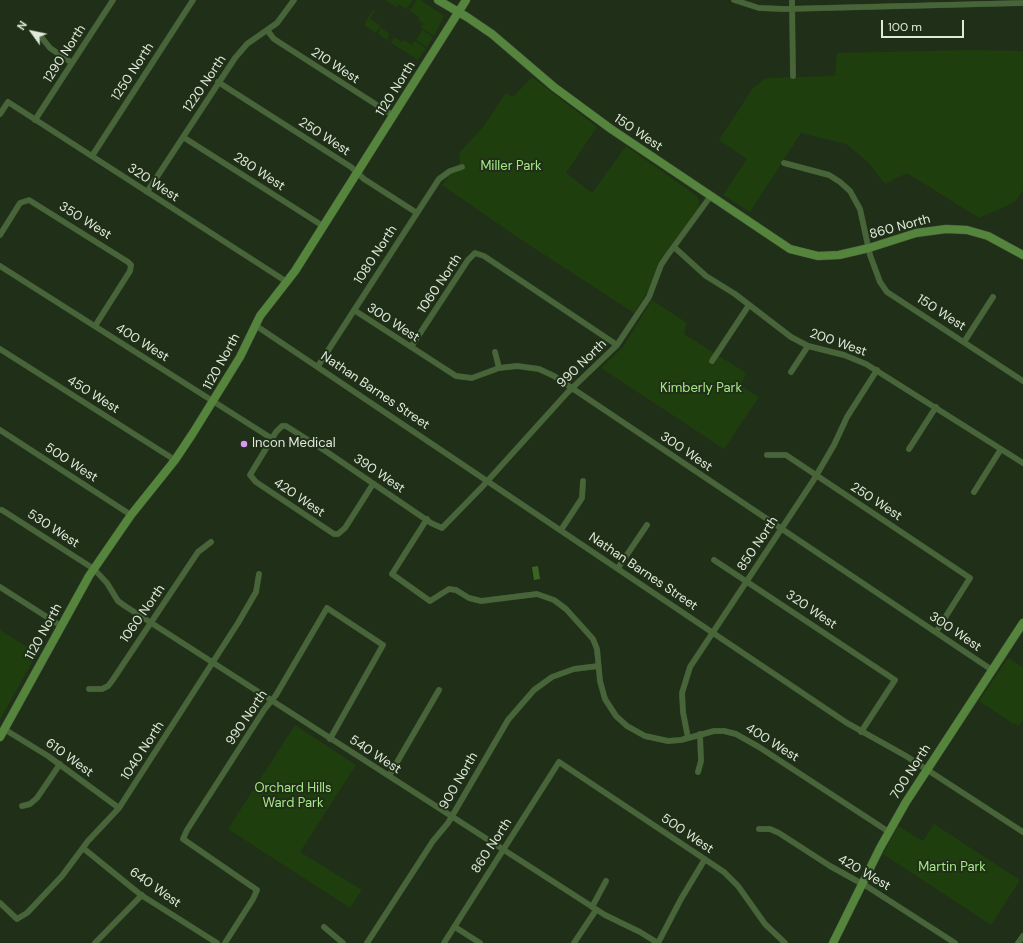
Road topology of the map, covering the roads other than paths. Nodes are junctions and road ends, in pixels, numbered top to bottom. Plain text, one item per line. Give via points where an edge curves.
1 (113, 0) edge
2 (193, 0) edge
3 (294, 0) edge
4 (438, 0) edge
5 (466, 0) edge
6 (734, 0) edge
7 (792, 0) edge
8 (1012, 1) edge
9 (920, 3) edge
10 (1023, 3) edge
11 (792, 9) junction
12 (458, 12) junction
13 (267, 30) junction
14 (42, 38) dead end
15 (72, 63) junction
16 (794, 76) dead end
17 (218, 82) junction
18 (0, 114) edge
19 (394, 116) junction
20 (35, 120) junction
21 (183, 136) junction
22 (92, 156) junction
23 (784, 163) dead end
24 (462, 167) dead end
25 (357, 173) junction
26 (147, 192) junction
27 (710, 197) junction
28 (417, 213) junction
29 (324, 226) junction
30 (0, 235) edge
31 (674, 247) junction
32 (869, 248) junction
33 (1023, 254) edge
34 (839, 255) joint
35 (0, 266) edge
36 (287, 282) junction
37 (993, 297) dead end
38 (749, 306) junction
39 (354, 310) junction
40 (255, 325) junction
41 (95, 326) junction
42 (964, 342) junction
43 (617, 345) junction
44 (808, 346) junction
45 (411, 347) junction
46 (0, 349) edge
47 (495, 352) dead end
48 (712, 361) dead end
49 (318, 366) junction
50 (499, 368) junction
51 (877, 370) junction
52 (791, 372) dead end
53 (1023, 381) edge
54 (572, 388) junction
55 (214, 401) junction
56 (936, 407) junction
57 (0, 430) edge
58 (272, 438) junction
59 (1001, 449) junction
60 (909, 450) dead end
61 (767, 454) dead end
62 (175, 460) junction
63 (1023, 463) edge
64 (816, 475) junction
65 (487, 481) junction
66 (583, 481) dead end
67 (373, 484) junction
68 (974, 492) dead end
69 (0, 510) edge
70 (131, 515) junction
71 (427, 520) junction
72 (647, 525) dead end
73 (442, 528) joint
74 (781, 529) junction
75 (561, 530) junction
76 (211, 542) dead end
77 (714, 560) dead end
78 (618, 568) junction
79 (94, 569) junction
80 (259, 574) dead end
81 (747, 581) junction
82 (0, 587) edge
83 (1023, 622) edge
84 (151, 623) junction
85 (61, 626) junction
86 (712, 632) junction
87 (936, 632) junction
88 (213, 663) junction
89 (598, 666) junction
90 (992, 670) junction
91 (89, 689) dead end
92 (439, 690) dead end
93 (272, 701) junction
94 (4, 729) junction
95 (861, 732) junction
96 (700, 734) junction
97 (0, 737) edge
98 (688, 738) junction
99 (330, 739) junction
100 (559, 762) joint
101 (60, 764) junction
102 (927, 769) junction
103 (698, 772) dead end
104 (389, 776) junction
105 (22, 806) dead end
106 (119, 808) junction
107 (452, 817) junction
108 (759, 829) dead end
109 (888, 832) junction
110 (1023, 832) edge
111 (83, 848) junction
112 (504, 850) junction
113 (705, 859) junction
114 (606, 881) dead end
115 (862, 884) junction
116 (142, 895) junction
117 (0, 903) edge
118 (594, 909) junction
119 (455, 926) junction
120 (324, 927) dead end
121 (1023, 936) edge
122 (95, 943) edge
123 (217, 943) edge
124 (225, 943) edge
125 (343, 943) edge
126 (367, 943) edge
127 (444, 943) edge
128 (480, 943) edge
129 (574, 943) edge
130 (658, 943) edge
131 (785, 943) edge
132 (833, 943) edge
133 (955, 943) edge
134 (1018, 943) edge

1 - 15 street, 1290 North
2 - 22 street, 1250 North
3 - 13 street, 1220 North via 284,16
4 - 12 street, 150 West
5 - 12 street, 1120 North
6 - 11 street via 759,8
7 - 11 street
8 - 9 street
8 - 10 street
9 - 11 street
11 - 16 street
12 - 19 street, 1120 North
12 - 27 street, 150 West via 492,34 579,106
13 - 17 street, 1220 North via 241,51
13 - 19 street, 210 West via 274,39
14 - 15 street via 50,48
15 - 20 street, 1290 North
17 - 21 street, 1220 North
17 - 25 street, 250 West
18 - 20 street, 320 West via 8,102
19 - 25 street, 1120 North
20 - 22 street, 320 West
21 - 26 street, 1220 North
21 - 29 street, 280 West
22 - 26 street, 320 West
23 - 32 street, 150 West via 829,175 846,186 858,203
24 - 28 street, 1080 North via 450,171 439,179
25 - 28 street, 250 West
25 - 29 street, 1120 North
26 - 36 street, 320 West
27 - 31 street, 990 North
27 - 34 street, 150 West via 790,249 818,256
28 - 39 street, 1080 North
29 - 36 street, 1120 North
30 - 41 street, 350 West via 24,200 33,201 131,265 126,278
31 - 38 street, 200 West via 706,276
31 - 43 street, 990 North via 662,265 649,297
32 - 33 street, 860 North via 932,229 967,230 999,240
32 - 34 street, 860 North
32 - 42 street, 150 West via 880,282 887,292
35 - 41 street, 400 West
36 - 40 street, 1120 North via 268,304
37 - 42 street
38 - 44 street, 200 West via 786,334
38 - 48 street
39 - 45 street, 300 West
39 - 49 street, 1080 North
40 - 49 street, Nathan Barnes Street
40 - 55 street, 1120 North
41 - 55 street, 400 West
42 - 53 street, 150 West
43 - 45 street, 1060 North via 484,256 475,253
43 - 54 street, 990 North
44 - 51 street, 200 West via 853,358
44 - 52 street
45 - 50 street, 300 West via 456,376 472,378
46 - 62 street, 450 West
47 - 50 street
49 - 65 street, Nathan Barnes Street
50 - 54 street, 300 West via 517,366 538,369
51 - 56 street, 200 West
51 - 64 street, 850 North via 847,417
54 - 65 street, 990 North
54 - 74 street, 300 West
55 - 58 street, 400 West
55 - 62 street, 1120 North
56 - 59 street, 200 West
56 - 60 street
57 - 70 street, 500 West
58 - 67 street, 390 West via 282,426 290,428
58 - 67 street, 420 West via 250,475 256,482 330,532 338,534 345,528
59 - 63 street, 200 West
59 - 68 street
61 - 64 street, 250 West via 786,455
62 - 70 street, 1120 North
64 - 74 street, 850 North
64 - 87 street, 250 West via 970,578
65 - 73 street, 990 North
65 - 75 street, Nathan Barnes Street
66 - 75 street via 582,498
67 - 71 street, 390 West
69 - 79 street, 530 West
70 - 79 street, 1120 North
71 - 73 street, 390 West
71 - 89 street, 400 West via 392,574 430,601 449,589 482,601 529,594 548,597 566,608 588,633 595,644
72 - 78 street
74 - 81 street, 850 North
74 - 87 street, 300 West
75 - 78 street, Nathan Barnes Street
76 - 84 street, 1060 North via 198,552
77 - 81 street, 320 West
78 - 86 street, Nathan Barnes Street
79 - 84 street, 540 West via 118,601
79 - 85 street, 1120 North
80 - 88 street, 1040 North via 256,592
81 - 86 street, 850 North
81 - 95 street, 320 West via 895,680
82 - 85 street
83 - 90 street, 700 North
84 - 88 street, 540 West
84 - 91 street, 1060 North via 108,686 102,689
85 - 94 street, 1120 North
86 - 95 street, Nathan Barnes Street
86 - 98 street, 850 North via 690,667 684,686 682,702
87 - 90 street, 300 West
88 - 93 street, 540 West
88 - 106 street, 1040 North
89 - 98 street, 400 West via 605,699 623,723 640,734 657,739 673,741
89 - 107 street, 900 North via 559,673 534,690 502,728
90 - 102 street, 700 North
92 - 104 street
93 - 99 street, 540 West
93 - 99 street, 990 North via 327,608 383,645
93 - 124 street, 990 North via 186,830 183,839 257,890
94 - 97 street, 1120 North
94 - 101 street, 610 West
95 - 102 street, Nathan Barnes Street
96 - 98 street, 400 West
96 - 103 street via 701,761
96 - 109 street, 400 West via 724,731 742,736
99 - 104 street, 540 West
100 - 112 street, 860 North
100 - 113 street, 500 West
101 - 105 street via 37,798
101 - 106 street, 610 West
102 - 109 street, 700 North
102 - 110 street, Nathan Barnes Street
104 - 107 street, 540 West
106 - 111 street, 1040 North
107 - 112 street, 540 West
107 - 126 street, 900 North via 433,841
108 - 115 street, 420 West via 770,829 779,833
109 - 115 street, 700 North
111 - 116 street, 640 West
111 - 117 street, 1040 North via 62,876 27,913 17,919
112 - 118 street, 540 West
112 - 119 street, 860 North
113 - 130 street
113 - 131 street, 500 West via 738,886 765,924
114 - 118 street
115 - 132 street, 700 North
115 - 133 street, 420 West
116 - 122 street
116 - 123 street, 640 West
118 - 129 street
118 - 130 street, 540 West
119 - 127 street, 860 North
119 - 128 street
120 - 125 street
121 - 134 street

